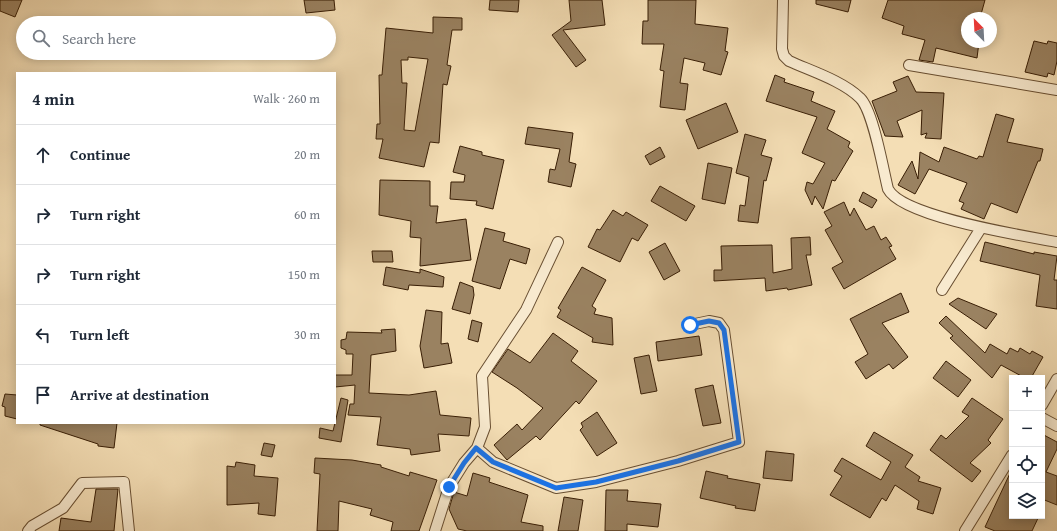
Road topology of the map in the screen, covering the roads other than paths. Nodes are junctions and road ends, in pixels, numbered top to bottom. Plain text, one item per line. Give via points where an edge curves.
1 (782, 1) edge
2 (910, 65) dead end
3 (1057, 90) edge
4 (981, 228) junction
5 (558, 242) dead end
6 (1057, 242) edge
7 (942, 290) dead end
8 (690, 325) dead end
9 (1057, 379) edge
10 (1045, 400) edge
11 (1045, 420) edge
12 (1057, 426) edge
13 (476, 448) junction
14 (1009, 459) edge
15 (28, 531) edge
16 (129, 531) edge
17 (435, 531) edge
18 (965, 531) edge

1 - 4 street via 784,56 789,61 851,90 862,99 869,112 890,193 914,207
2 - 3 street
4 - 6 street
4 - 7 street
5 - 13 street via 526,310 482,376 485,427
8 - 13 street via 709,321 719,323 724,330 739,442 596,482 556,488 493,462
9 - 10 street
11 - 12 street
13 - 17 street via 449,487
14 - 18 street
15 - 16 street via 63,508 82,483 124,482

